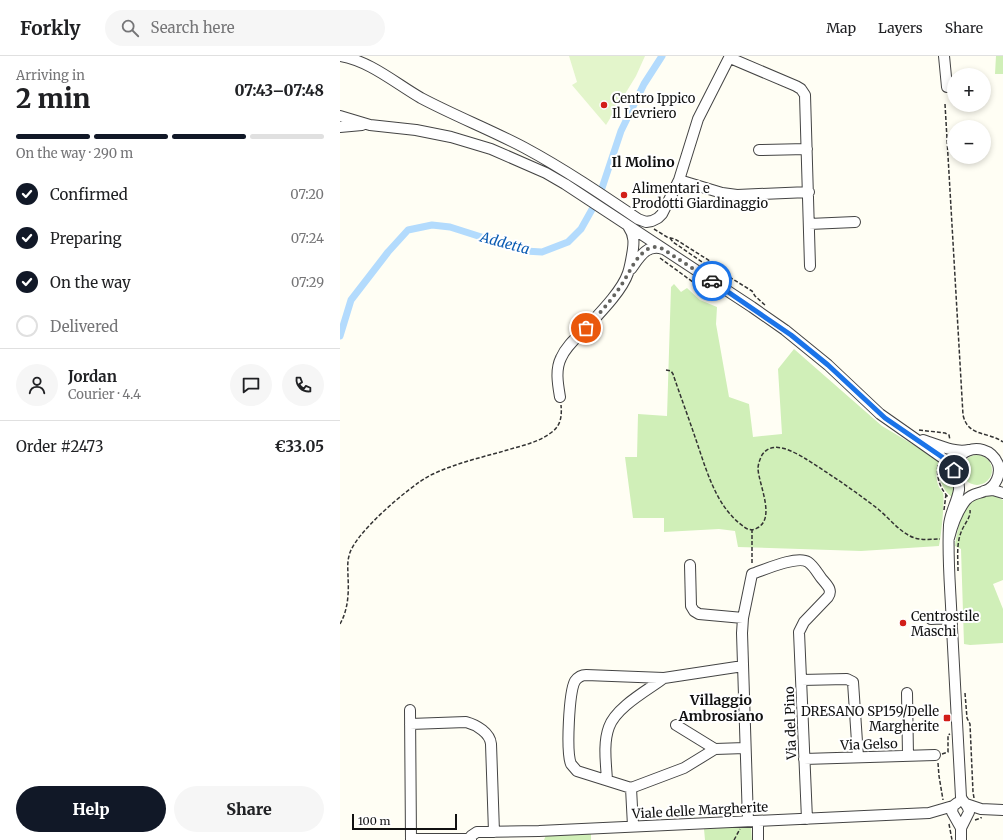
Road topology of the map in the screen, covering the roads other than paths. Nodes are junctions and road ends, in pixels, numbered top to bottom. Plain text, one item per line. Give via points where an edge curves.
1 (340, 56) edge
2 (349, 56) edge
3 (944, 56) edge
4 (730, 57) edge
5 (358, 62) junction
6 (947, 88) dead end
7 (340, 116) edge
8 (370, 125) junction
9 (340, 127) edge
10 (808, 149) junction
11 (759, 150) dead end
12 (678, 180) junction
13 (809, 192) junction
14 (855, 222) dead end
15 (809, 224) junction
16 (628, 225) junction
17 (663, 249) junction
18 (639, 251) junction
19 (810, 266) dead end
20 (560, 397) road end
21 (910, 435) junction
22 (972, 449) junction
23 (1000, 467) edge
24 (956, 477) junction
25 (1003, 486) edge
26 (982, 492) junction
27 (1003, 493) edge
28 (946, 539) junction
29 (690, 565) dead end
30 (743, 618) junction
31 (952, 618) junction
32 (931, 619) dead end
33 (743, 666) junction
34 (664, 678) junction
35 (801, 680) junction
36 (907, 693) dead end
37 (410, 710) dead end
38 (410, 724) junction
39 (676, 725) dead end
40 (746, 748) junction
41 (715, 750) junction
42 (936, 755) road end
43 (908, 756) junction
44 (858, 757) junction
45 (804, 759) junction
46 (607, 780) junction
47 (631, 788) junction
48 (958, 804) junction
49 (992, 810) junction
50 (1003, 810) edge
51 (929, 813) junction
52 (807, 819) junction
53 (961, 820) junction
54 (749, 821) junction
55 (633, 826) junction
56 (494, 832) junction
57 (539, 835) edge
58 (471, 838) edge
59 (411, 840) edge
60 (758, 840) edge
61 (962, 840) edge

1 - 5 street
2 - 5 street
3 - 6 street
4 - 10 street via 803,91 806,98
4 - 12 street via 698,119
5 - 12 street via 430,103 523,147 638,219 648,222 661,216
7 - 8 street
8 - 9 street
8 - 16 street via 471,142 530,165 553,177
10 - 11 street
10 - 13 street
12 - 13 street via 736,195
13 - 15 street
14 - 15 street
15 - 19 street
16 - 17 street
16 - 18 street
17 - 18 street
17 - 21 street via 785,330 828,365 874,408
18 - 20 street via 623,284 561,356 558,370
21 - 22 street via 952,450
21 - 24 street via 947,461
22 - 23 street via 988,452
22 - 24 street via 964,452 959,458
23 - 25 street via 1000,481
23 - 26 street via 994,484
24 - 26 street via 962,487
24 - 28 street via 958,493
26 - 27 street
26 - 28 street via 972,495 965,502
28 - 31 street
29 - 30 street via 690,604 694,611
30 - 33 street
30 - 35 street, Via del Pino via 752,574 792,561 803,560 810,563 829,587 830,592 801,627
31 - 32 street
31 - 48 street
33 - 34 street
33 - 40 street
34 - 46 street via 618,712 612,720 606,742
34 - 46 street via 588,675 579,677 574,685 569,736 570,763 577,771
35 - 44 street via 851,680 854,685
35 - 45 street, Via del Pino
36 - 43 street
37 - 38 street
38 - 56 street via 466,722 490,737
38 - 59 street
39 - 41 street
40 - 41 street
40 - 54 street
41 - 47 street via 684,768
42 - 43 street, Via Gelso
43 - 44 street, Via Gelso
44 - 45 street, Via Gelso
45 - 52 street, Via del Pino
46 - 47 street
47 - 55 street
48 - 49 street
48 - 51 street, Viale delle Margherite
48 - 53 street via 952,812
48 - 53 street via 970,812
49 - 50 street
49 - 53 street
51 - 52 street, Viale delle Margherite
51 - 53 street, Viale delle Margherite
52 - 54 street, Viale delle Margherite
53 - 61 street
54 - 55 street, Viale delle Margherite
54 - 60 street
55 - 57 street, Viale delle Margherite
56 - 57 street, Viale delle Margherite
56 - 58 street, Viale delle Margherite via 477,832
58 - 59 street, Viale delle Margherite

